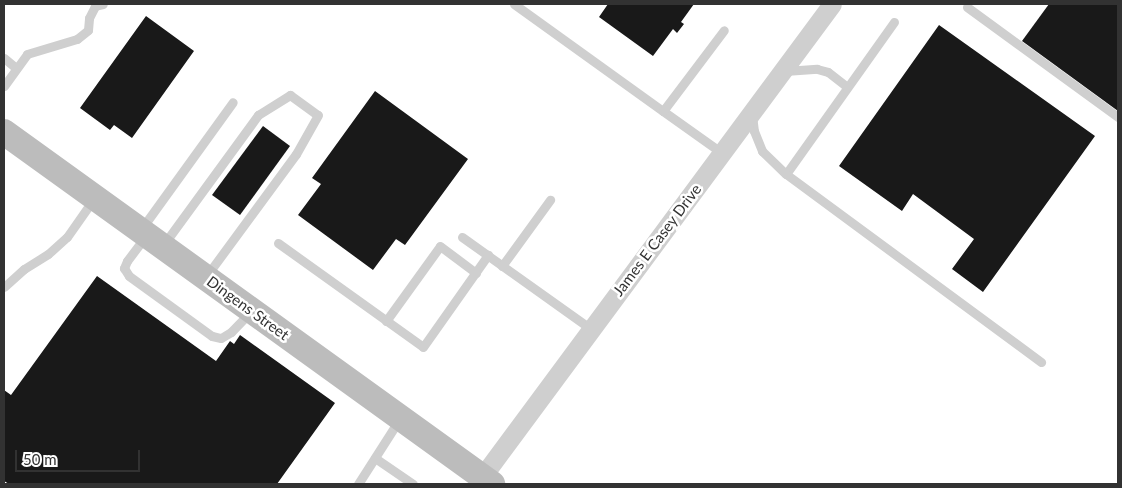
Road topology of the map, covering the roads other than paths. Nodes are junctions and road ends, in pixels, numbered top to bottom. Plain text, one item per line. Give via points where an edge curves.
1 (103, 4) edge
2 (514, 4) edge
3 (832, 4) edge
4 (967, 5) edge
5 (894, 22) dead end
6 (724, 30) dead end
7 (4, 58) edge
8 (16, 68) junction
9 (782, 72) junction
10 (4, 86) edge
11 (847, 87) junction
12 (233, 102) dead end
13 (662, 111) junction
14 (752, 112) junction
15 (1118, 116) edge
16 (4, 132) edge
17 (722, 153) junction
18 (786, 174) junction
19 (95, 197) junction
20 (550, 200) dead end
21 (149, 237) junction
22 (462, 237) dead end
23 (278, 243) dead end
24 (488, 256) junction
25 (502, 266) junction
26 (476, 273) junction
27 (206, 278) junction
28 (4, 287) edge
29 (252, 310) junction
30 (386, 321) junction
31 (591, 329) junction
32 (1040, 362) dead end
33 (400, 418) junction
34 (375, 458) junction
35 (487, 480) edge
36 (358, 484) edge
37 (413, 484) edge

1 - 8 lane via 95,6 88,30 77,39 27,54
2 - 13 lane
3 - 9 street, James E Casey Drive
4 - 15 lane
5 - 11 lane
6 - 13 lane
7 - 8 lane
8 - 10 lane
9 - 11 lane via 817,68 828,72
9 - 14 street, James E Casey Drive
11 - 18 lane
12 - 21 lane
13 - 17 lane
14 - 17 street, James E Casey Drive
14 - 18 lane via 754,131 762,151
16 - 19 street, Dingens Street
17 - 31 street, James E Casey Drive
18 - 32 lane
19 - 21 street, Dingens Street
19 - 28 lane via 67,237
20 - 25 lane
21 - 27 street, Dingens Street
21 - 27 lane via 258,115 290,95 318,115 296,154
21 - 29 lane via 127,261 124,268 129,276 212,336 221,338 231,332
22 - 24 lane
23 - 30 lane
24 - 25 lane
24 - 26 lane
25 - 31 lane
26 - 30 lane via 423,347
26 - 30 lane via 440,246
27 - 29 street, Dingens Street
29 - 33 street, Dingens Street
31 - 35 street, James E Casey Drive
33 - 34 lane
33 - 35 street, Dingens Street
34 - 36 lane
34 - 37 lane

